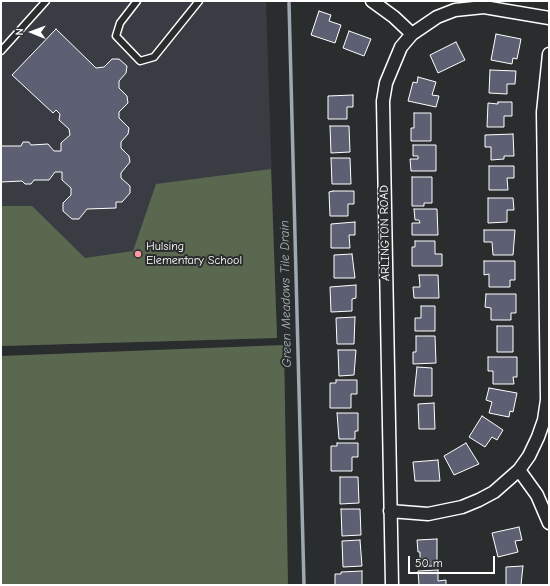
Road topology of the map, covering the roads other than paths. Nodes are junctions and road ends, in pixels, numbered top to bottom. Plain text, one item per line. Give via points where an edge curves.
1 (46, 1) edge
2 (137, 1) edge
3 (199, 1) edge
4 (372, 1) edge
5 (549, 18) edge
6 (412, 34) junction
7 (1, 51) edge
8 (549, 54) edge
9 (519, 470) junction
10 (390, 511) junction
11 (549, 523) edge
12 (392, 585) edge

1 - 7 lane
2 - 3 lane via 120,23 116,36 140,60 154,57
4 - 6 street via 390,13
5 - 6 street, ARLINGTON ROAD via 495,8 470,7 437,17
6 - 10 street, ARLINGTON ROAD via 401,47 392,65 383,101
8 - 9 street via 543,112 547,400 538,437
9 - 10 street via 494,492 462,507 428,514
9 - 11 street via 537,496
10 - 12 street, ARLINGTON ROAD

